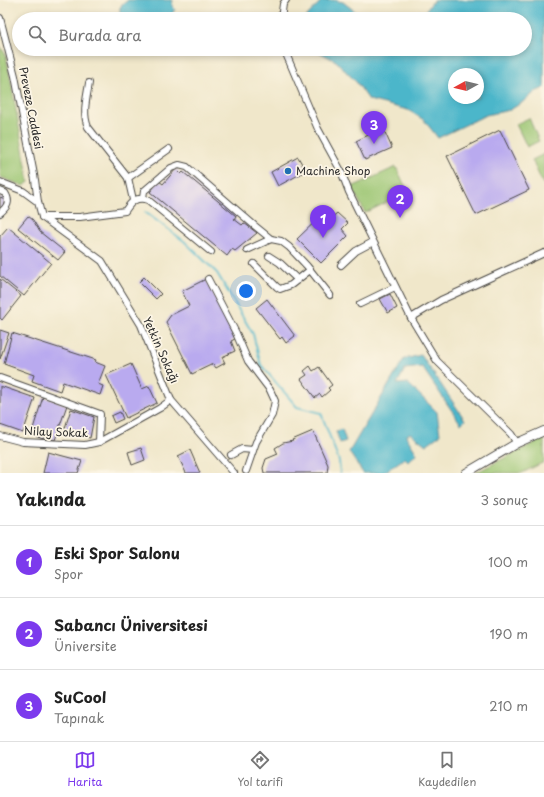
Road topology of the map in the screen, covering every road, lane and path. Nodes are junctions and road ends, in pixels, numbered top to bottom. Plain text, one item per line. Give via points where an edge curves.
1 (286, 0) edge
2 (282, 12) edge
3 (0, 18) edge
4 (3, 38) edge
5 (287, 56) edge
6 (89, 82) dead end
7 (169, 149) dead end
8 (128, 178) junction
9 (0, 182) edge
10 (0, 191) edge
11 (143, 198) junction
12 (133, 200) junction
13 (38, 202) junction
14 (0, 213) edge
15 (42, 217) junction
16 (271, 239) junction
17 (373, 242) junction
18 (247, 250) dead end
19 (211, 252) dead end
20 (544, 253) edge
21 (269, 256) dead end
22 (254, 264) dead end
23 (341, 264) dead end
24 (310, 270) junction
25 (208, 278) dead end
26 (298, 280) junction
27 (395, 287) junction
28 (330, 295) dead end
29 (360, 304) dead end
30 (411, 318) junction
31 (0, 378) edge
32 (171, 400) junction
33 (544, 430) edge
34 (0, 436) edge
35 (99, 442) junction
36 (517, 443) junction
37 (254, 450) junction
38 (232, 455) dead end
39 (246, 471) dead end
40 (234, 473) edge
41 (466, 473) edge

1 - 2 street
3 - 4 street, Preveze Caddesi
4 - 13 street, Preveze Caddesi via 17,84
5 - 17 street via 318,129 341,171 348,192
6 - 8 street via 85,111 88,127
7 - 8 street
8 - 12 street
9 - 13 street via 24,191
10 - 14 street via 8,197 8,202 7,207
11 - 12 street
11 - 16 street via 144,191 171,168 185,166
11 - 19 street
12 - 15 street via 124,211 80,217
13 - 15 street
15 - 32 street, Yetkin Sokağı via 102,262 141,325
16 - 18 street
16 - 24 street via 289,247
17 - 23 street via 356,251
17 - 27 street
20 - 30 street via 441,300
21 - 26 street via 280,262
22 - 26 street via 279,288 289,287
24 - 26 street
24 - 28 street
25 - 37 street via 248,361 274,398 272,415 261,432
27 - 29 street
27 - 30 street
30 - 36 street via 437,361
31 - 35 street via 100,414
32 - 35 street, Nilay Sokak
32 - 40 street, Yetkin Sokağı
33 - 36 main road
34 - 35 street, Nilay Sokak via 23,442 85,445
36 - 41 main road
37 - 38 street via 242,449
37 - 39 street

